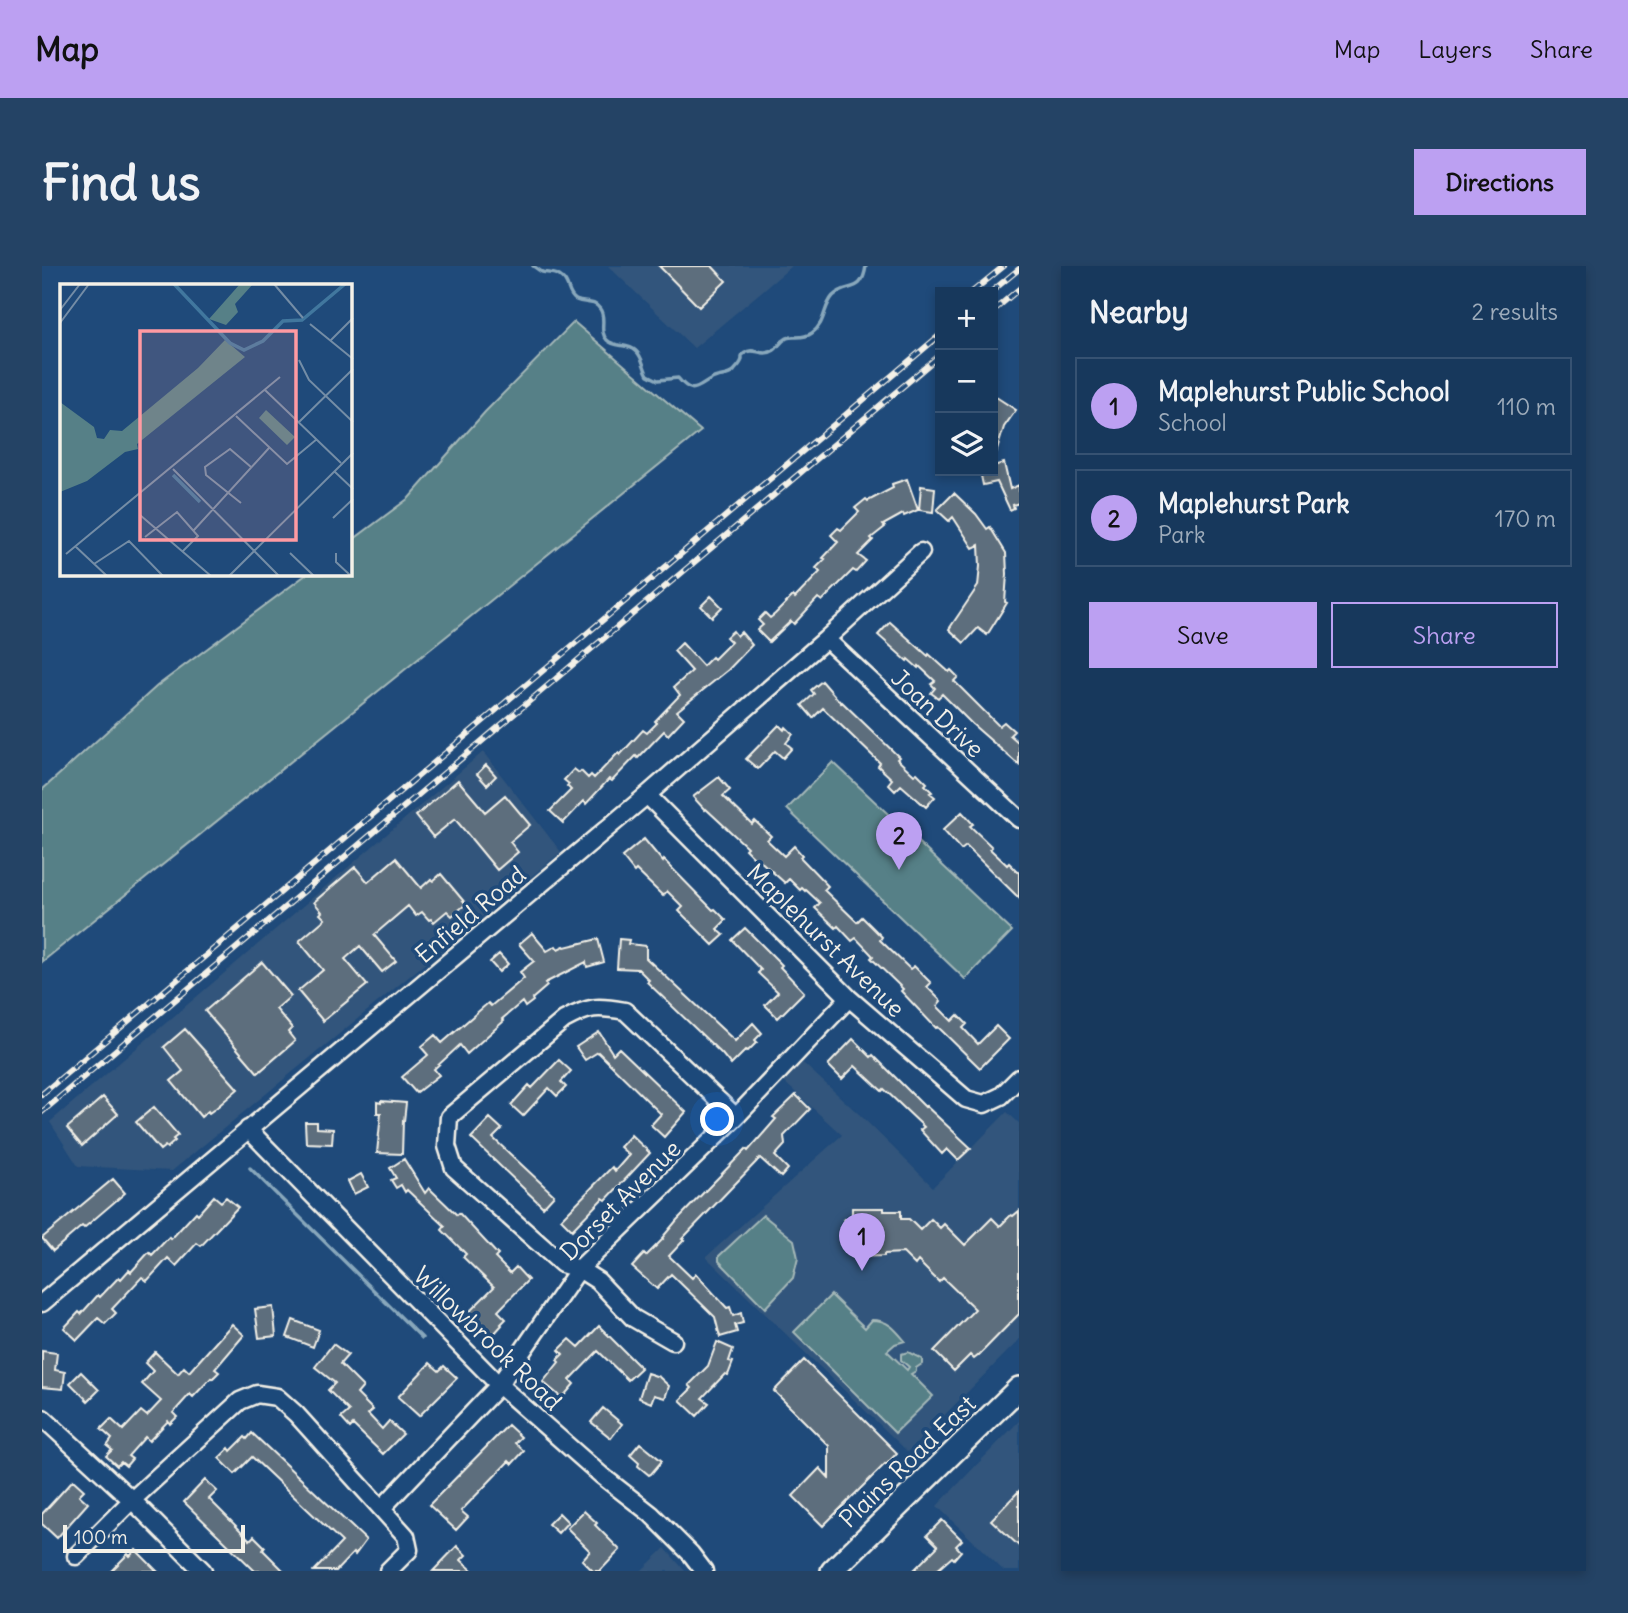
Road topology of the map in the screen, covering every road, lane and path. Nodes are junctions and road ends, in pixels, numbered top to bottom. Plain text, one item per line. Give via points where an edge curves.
1 (921, 552) dead end
2 (826, 639) junction
3 (646, 795) junction
4 (1019, 818) edge
5 (849, 998) junction
6 (1019, 1078) edge
7 (736, 1117) junction
8 (248, 1129) junction
9 (579, 1269) junction
10 (42, 1303) edge
11 (673, 1341) dead end
12 (499, 1385) junction
13 (1019, 1388) edge
14 (43, 1418) edge
15 (132, 1500) junction
16 (382, 1508) junction
17 (76, 1556) dead end
18 (203, 1571) edge
19 (388, 1571) edge
20 (704, 1571) edge
21 (832, 1571) edge

1 - 2 street, Enfield Road
2 - 3 street, Enfield Road
2 - 4 street, Joan Drive
3 - 5 street, Maplehurst Avenue
3 - 8 street, Enfield Road
5 - 6 street, Maplehurst Avenue via 966,1099 984,1104 1001,1096
5 - 7 street, Dorset Avenue
7 - 9 street, Dorset Avenue
7 - 9 street via 625,1011 604,1007 583,1009 564,1020 449,1117 447,1146 454,1168 562,1264
8 - 10 street, Enfield Road
8 - 12 street, Willowbrook Road
9 - 11 street via 598,1281 633,1318
9 - 12 street, Dorset Avenue
12 - 16 street, Dorset Avenue
12 - 20 street, Willowbrook Road via 651,1514
13 - 21 main road, Plains Road East
14 - 15 street
15 - 16 street via 240,1401 257,1394 277,1397 296,1414
15 - 17 street
15 - 18 street
16 - 19 street via 406,1536 409,1550

